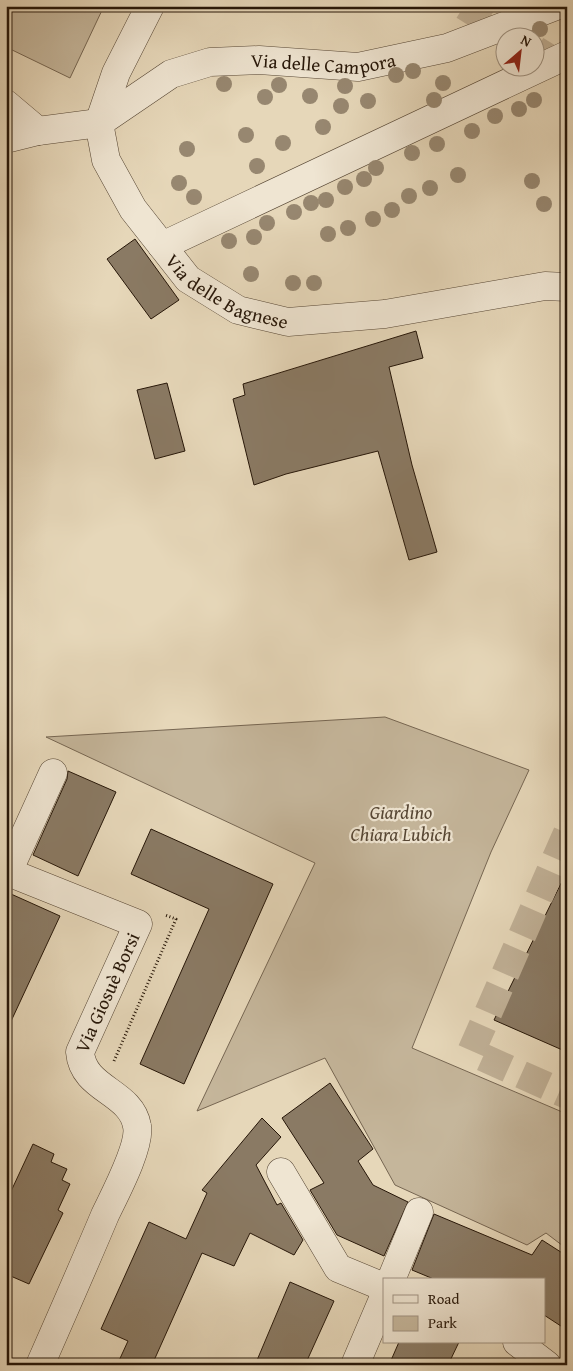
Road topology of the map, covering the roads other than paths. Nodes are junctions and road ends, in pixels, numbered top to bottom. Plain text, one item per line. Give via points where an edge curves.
1 (150, 6) edge
2 (556, 6) edge
3 (567, 55) edge
4 (6, 104) edge
5 (99, 123) junction
6 (38, 131) junction
7 (6, 139) edge
8 (162, 246) junction
9 (556, 286) edge
10 (53, 773) dead end
11 (7, 875) edge
12 (281, 1172) dead end
13 (419, 1212) dead end
14 (392, 1278) edge
15 (383, 1287) edge
16 (383, 1299) edge
17 (520, 1344) edge
18 (40, 1365) edge
19 (355, 1365) edge
20 (547, 1365) edge

1 - 5 street, Via delle Bagnese via 116,73
2 - 5 street, Via delle Campora via 447,48 358,67 259,60 210,62 171,74
3 - 8 street
4 - 6 street
5 - 6 street
5 - 8 street, Via delle Bagnese via 106,160 134,209
6 - 7 street
8 - 9 street, Via delle Bagnese via 188,278 238,310 288,322 386,314
10 - 11 street, Via Giosuè Borsi
11 - 18 street, Via Giosuè Borsi via 138,924 80,1052 81,1063 90,1077 132,1112 138,1127 136,1140
12 - 15 street via 338,1268
13 - 14 street
16 - 19 street
17 - 20 street

